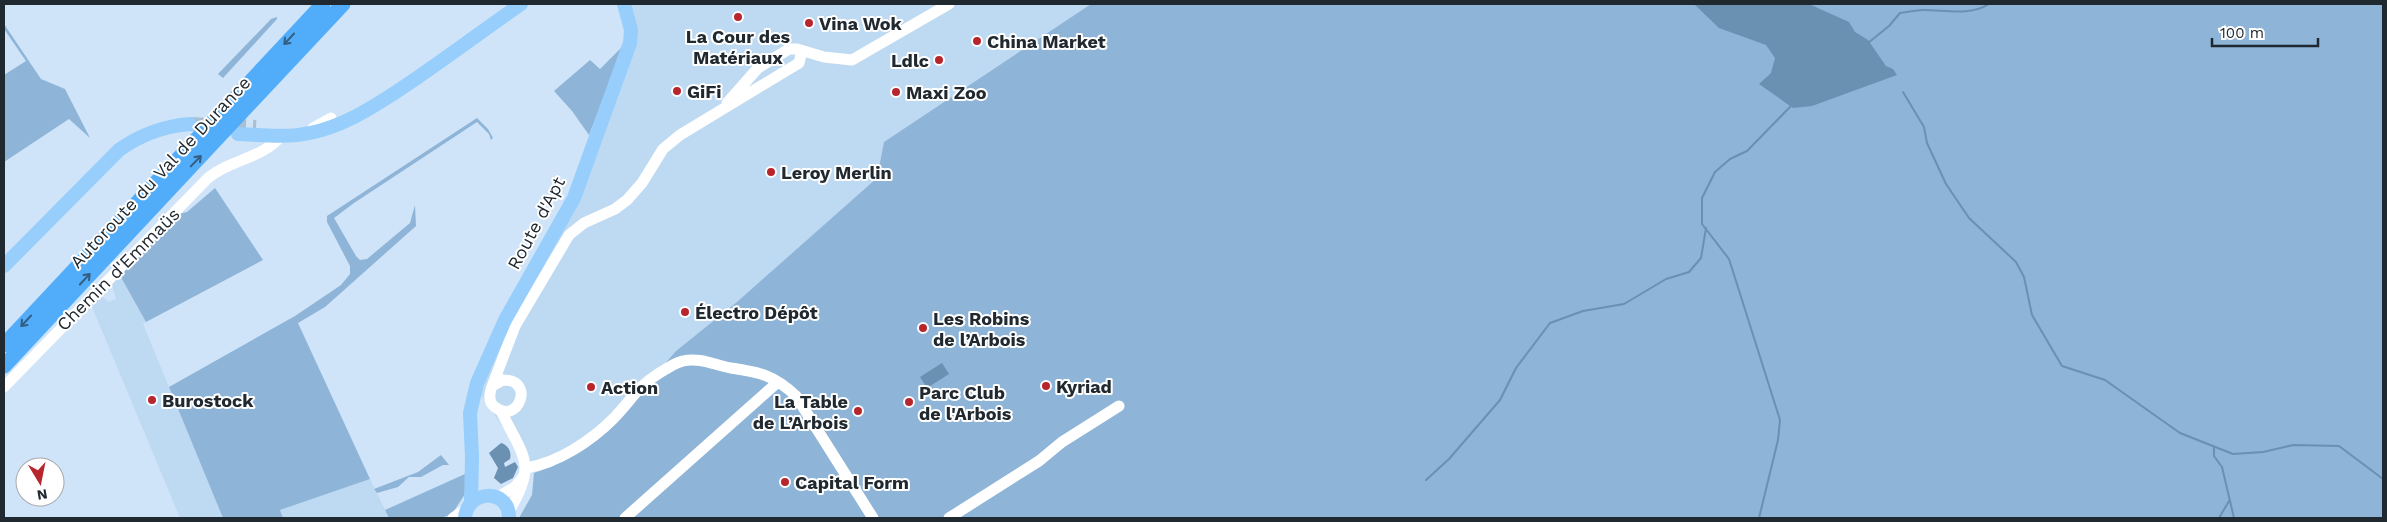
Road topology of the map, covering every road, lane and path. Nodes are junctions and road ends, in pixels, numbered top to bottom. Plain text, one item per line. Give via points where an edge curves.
1 (323, 4) edge
2 (343, 4) edge
3 (353, 4) edge
4 (624, 4) edge
5 (949, 4) edge
6 (520, 5) edge
7 (799, 50) junction
8 (824, 57) junction
9 (799, 63) junction
10 (434, 68) junction
11 (756, 71) junction
12 (768, 82) junction
13 (244, 109) junction
14 (719, 111) junction
15 (260, 131) junction
16 (189, 133) junction
17 (238, 134) dead end
18 (281, 136) junction
19 (239, 161) junction
20 (4, 266) edge
21 (4, 345) edge
22 (502, 359) junction
23 (4, 366) edge
24 (513, 381) junction
25 (778, 382) junction
26 (494, 385) junction
27 (4, 387) edge
28 (1119, 406) dead end
29 (507, 410) junction
30 (472, 457) junction
31 (526, 470) junction
32 (493, 496) junction
33 (468, 510) edge
34 (509, 514) edge
35 (453, 518) edge
36 (625, 518) edge
37 (873, 518) edge
38 (949, 518) edge

1 -> 16 highway, Autoroute du Val de Durance via 222,111
2 - 13 highway, Autoroute du Val de Durance
3 - 13 highway
4 - 30 main road, Route d'Apt via 631,30 630,43 574,198 505,320 476,383 470,413
5 - 8 street via 855,60
6 - 10 main road
7 - 8 street
7 - 9 street
7 - 11 street via 784,51
8 - 9 street
9 - 12 street
10 - 15 main road via 331,118 304,126
10 - 18 main road via 347,120 313,133
11 - 12 street via 758,80
11 - 14 street
12 - 14 street
23 -> 13 highway, Autoroute du Val de Durance
14 - 22 street via 671,141 637,189 619,207 584,223 569,235 515,326
15 - 17 main road
15 - 18 main road
15 - 19 street via 254,150
16 - 20 main road via 162,134 120,155
16 -> 21 highway, Autoroute du Val de Durance
18 - 19 street via 269,148
19 - 27 street, Chemin d'Emmaüs via 208,178
22 - 24 street via 504,369
22 - 26 street
24 - 26 street via 503,380
24 - 29 street via 522,397 520,403
25 - 31 street via 752,370 696,359 681,361 650,379 598,433 551,462
25 - 36 street
25 - 37 street via 796,396
26 - 29 street via 490,400 496,409
28 - 38 street
29 - 31 street via 511,431 521,450
30 - 32 main road, Route d'Apt via 482,482
30 - 33 main road, Route d'Apt
31 - 32 street via 515,487
31 - 34 street via 524,485
32 - 33 main road via 479,496
32 - 34 main road, Route d'Apt via 503,501
33 - 35 street

